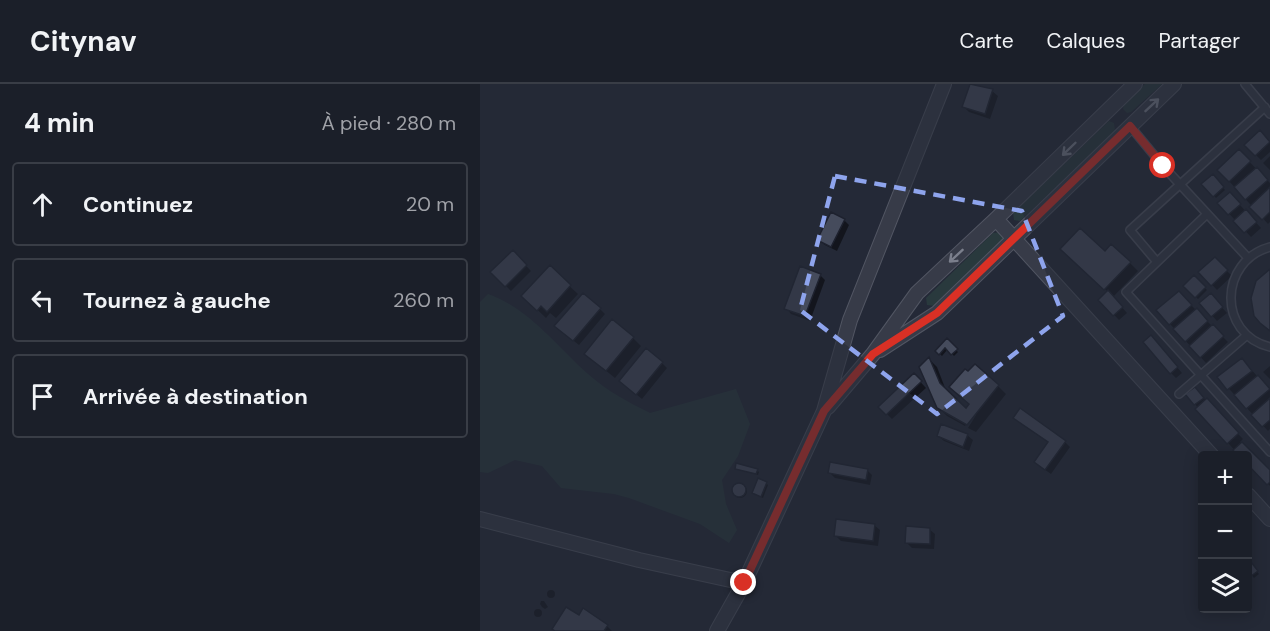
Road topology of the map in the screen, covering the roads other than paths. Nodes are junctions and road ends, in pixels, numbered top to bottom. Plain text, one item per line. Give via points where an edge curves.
1 (944, 84) edge
2 (1135, 84) edge
3 (1174, 84) edge
4 (1245, 84) edge
5 (1111, 108) junction
6 (1267, 111) edge
7 (1130, 126) junction
8 (1180, 185) junction
9 (1207, 214) junction
10 (996, 219) junction
11 (1014, 239) junction
12 (1270, 247) edge
13 (1248, 258) junction
14 (1157, 262) junction
15 (1247, 335) junction
16 (1270, 347) edge
17 (873, 354) junction
18 (1200, 375) junction
19 (1179, 394) dead end
20 (824, 411) junction
21 (1207, 451) edge
22 (1270, 452) edge
23 (1252, 499) edge
24 (480, 519) edge
25 (1270, 519) edge
26 (744, 583) junction
27 (717, 631) edge

1 - 20 street via 850,320
2 - 5 street
7 -> 3 street
4 - 6 lane
5 - 7 street
5 -> 10 street
6 - 8 lane
7 - 8 lane
7 - 11 street
8 - 9 lane
8 - 14 lane via 1130,230
9 - 13 lane
9 - 14 lane
10 - 11 street
10 -> 17 street via 917,293
11 - 17 street via 937,313
11 - 21 street
12 - 13 lane
13 - 15 lane via 1235,275 1230,296 1235,318
14 - 18 lane via 1126,292
15 - 16 lane
15 - 18 lane
17 - 20 street
18 - 19 lane
18 - 22 lane
20 - 26 street
23 - 25 street
24 - 26 street
26 - 27 street

